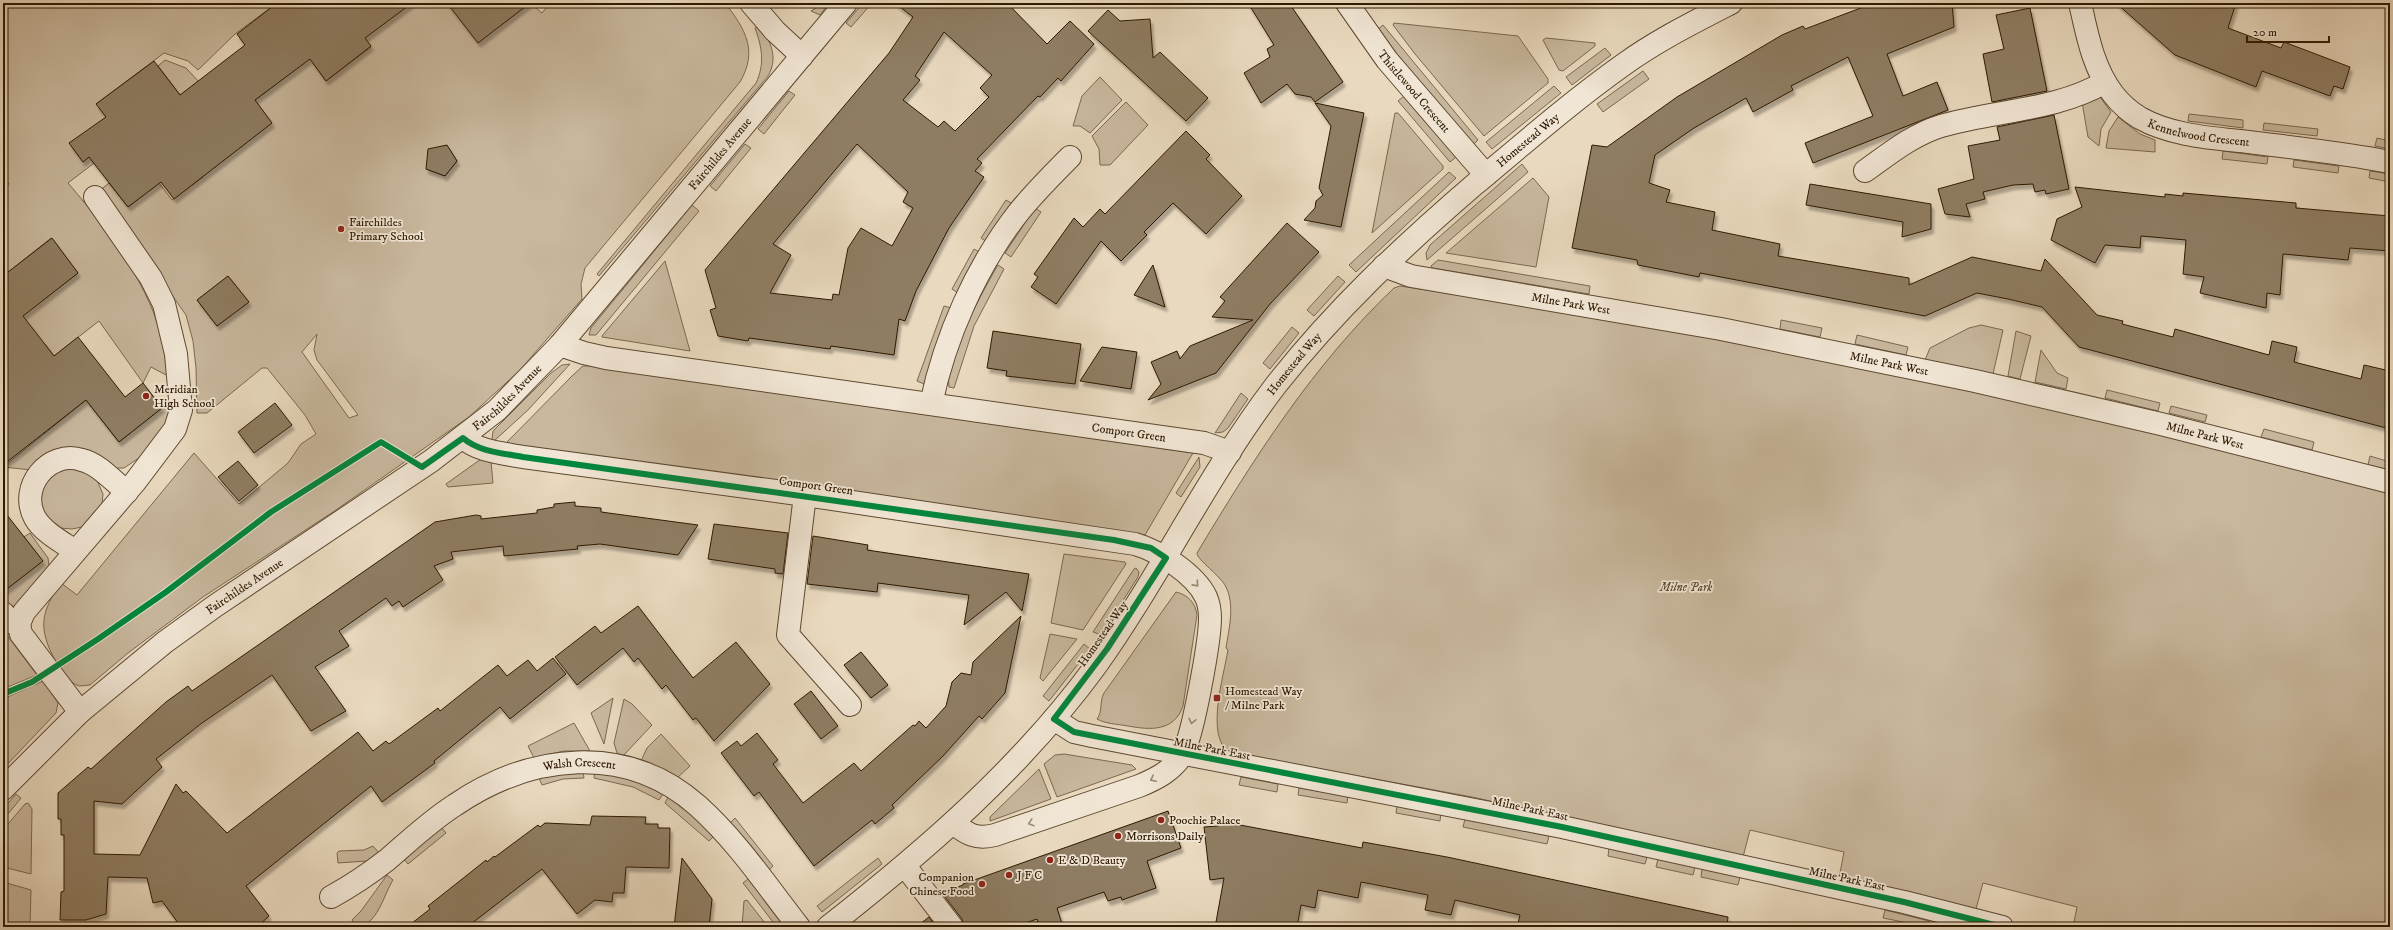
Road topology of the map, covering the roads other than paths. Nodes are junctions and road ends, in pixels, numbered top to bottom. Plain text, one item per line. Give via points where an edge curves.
1 (752, 3) edge
2 (846, 3) edge
3 (1347, 3) edge
4 (1731, 3) edge
5 (2080, 3) edge
6 (802, 56) junction
7 (2105, 82) junction
8 (1070, 157) dead end
9 (2390, 162) edge
10 (1865, 171) dead end
11 (1486, 175) junction
12 (95, 197) dead end
13 (1384, 266) junction
14 (560, 345) junction
15 (932, 404) junction
16 (463, 438) junction
17 (1230, 452) junction
18 (2390, 482) edge
19 (127, 492) junction
20 (805, 495) junction
21 (75, 551) junction
22 (1166, 558) junction
23 (11, 618) edge
24 (850, 705) dead end
25 (80, 712) junction
26 (1054, 719) junction
27 (1182, 754) junction
28 (3, 789) edge
29 (953, 823) junction
30 (905, 866) junction
31 (331, 897) dead end
32 (799, 927) edge
33 (828, 927) edge
34 (952, 927) edge
35 (2002, 927) edge

1 - 6 street via 775,31
2 - 6 street, Fairchildes Avenue
3 - 11 street, Thistlewood Crescent via 1387,60
4 - 11 street, Homestead Way via 1624,64 1556,116
5 - 7 street, Kennelwood Crescent via 2092,53
6 - 14 street, Fairchildes Avenue
7 - 9 street, Kennelwood Crescent via 2130,111 2162,127 2204,137
7 - 10 street via 2074,98 1939,127 1915,137
8 - 15 street via 1038,189 1018,214 984,265 950,340 935,384
11 - 13 street, Homestead Way
12 - 19 street via 159,291 171,330 180,391 180,410 174,429
13 - 17 street, Homestead Way via 1295,362
13 - 18 street, Milne Park West via 1411,276 1721,329 1968,380 2154,422
14 - 15 street, Comport Green via 584,354 606,358
14 - 16 street, Fairchildes Avenue via 497,410
15 - 17 street, Comport Green via 1211,444
16 - 20 street, Comport Green via 475,446 523,457
16 - 25 street, Fairchildes Avenue via 190,623
17 - 22 street, Homestead Way
19 - 21 street
19 - 21 street via 82,460 69,458 55,461 39,474 32,486 30,498 35,517 43,527
20 - 22 street, Comport Green via 1135,544 1151,548
20 - 24 street via 788,635
21 - 23 street via 24,612
22 - 26 street, Homestead Way via 1108,649
22 -> 27 street, Milne Park East via 1197,584 1206,598 1209,612 1199,687 1187,744
23 - 25 street
25 - 28 street, Fairchildes Avenue
26 - 27 street, Milne Park East via 1080,733
26 - 29 street, Homestead Way
27 -> 29 street, Milne Park East via 1169,770 1150,781 995,835 980,838
27 - 35 street, Milne Park East via 1562,827 1904,902
29 - 30 street, Homestead Way
30 - 33 street, Homestead Way
30 - 34 street
31 - 32 street, Walsh Crescent via 368,875 454,805 483,789 532,769 571,761 594,761 639,771 690,799 733,842

